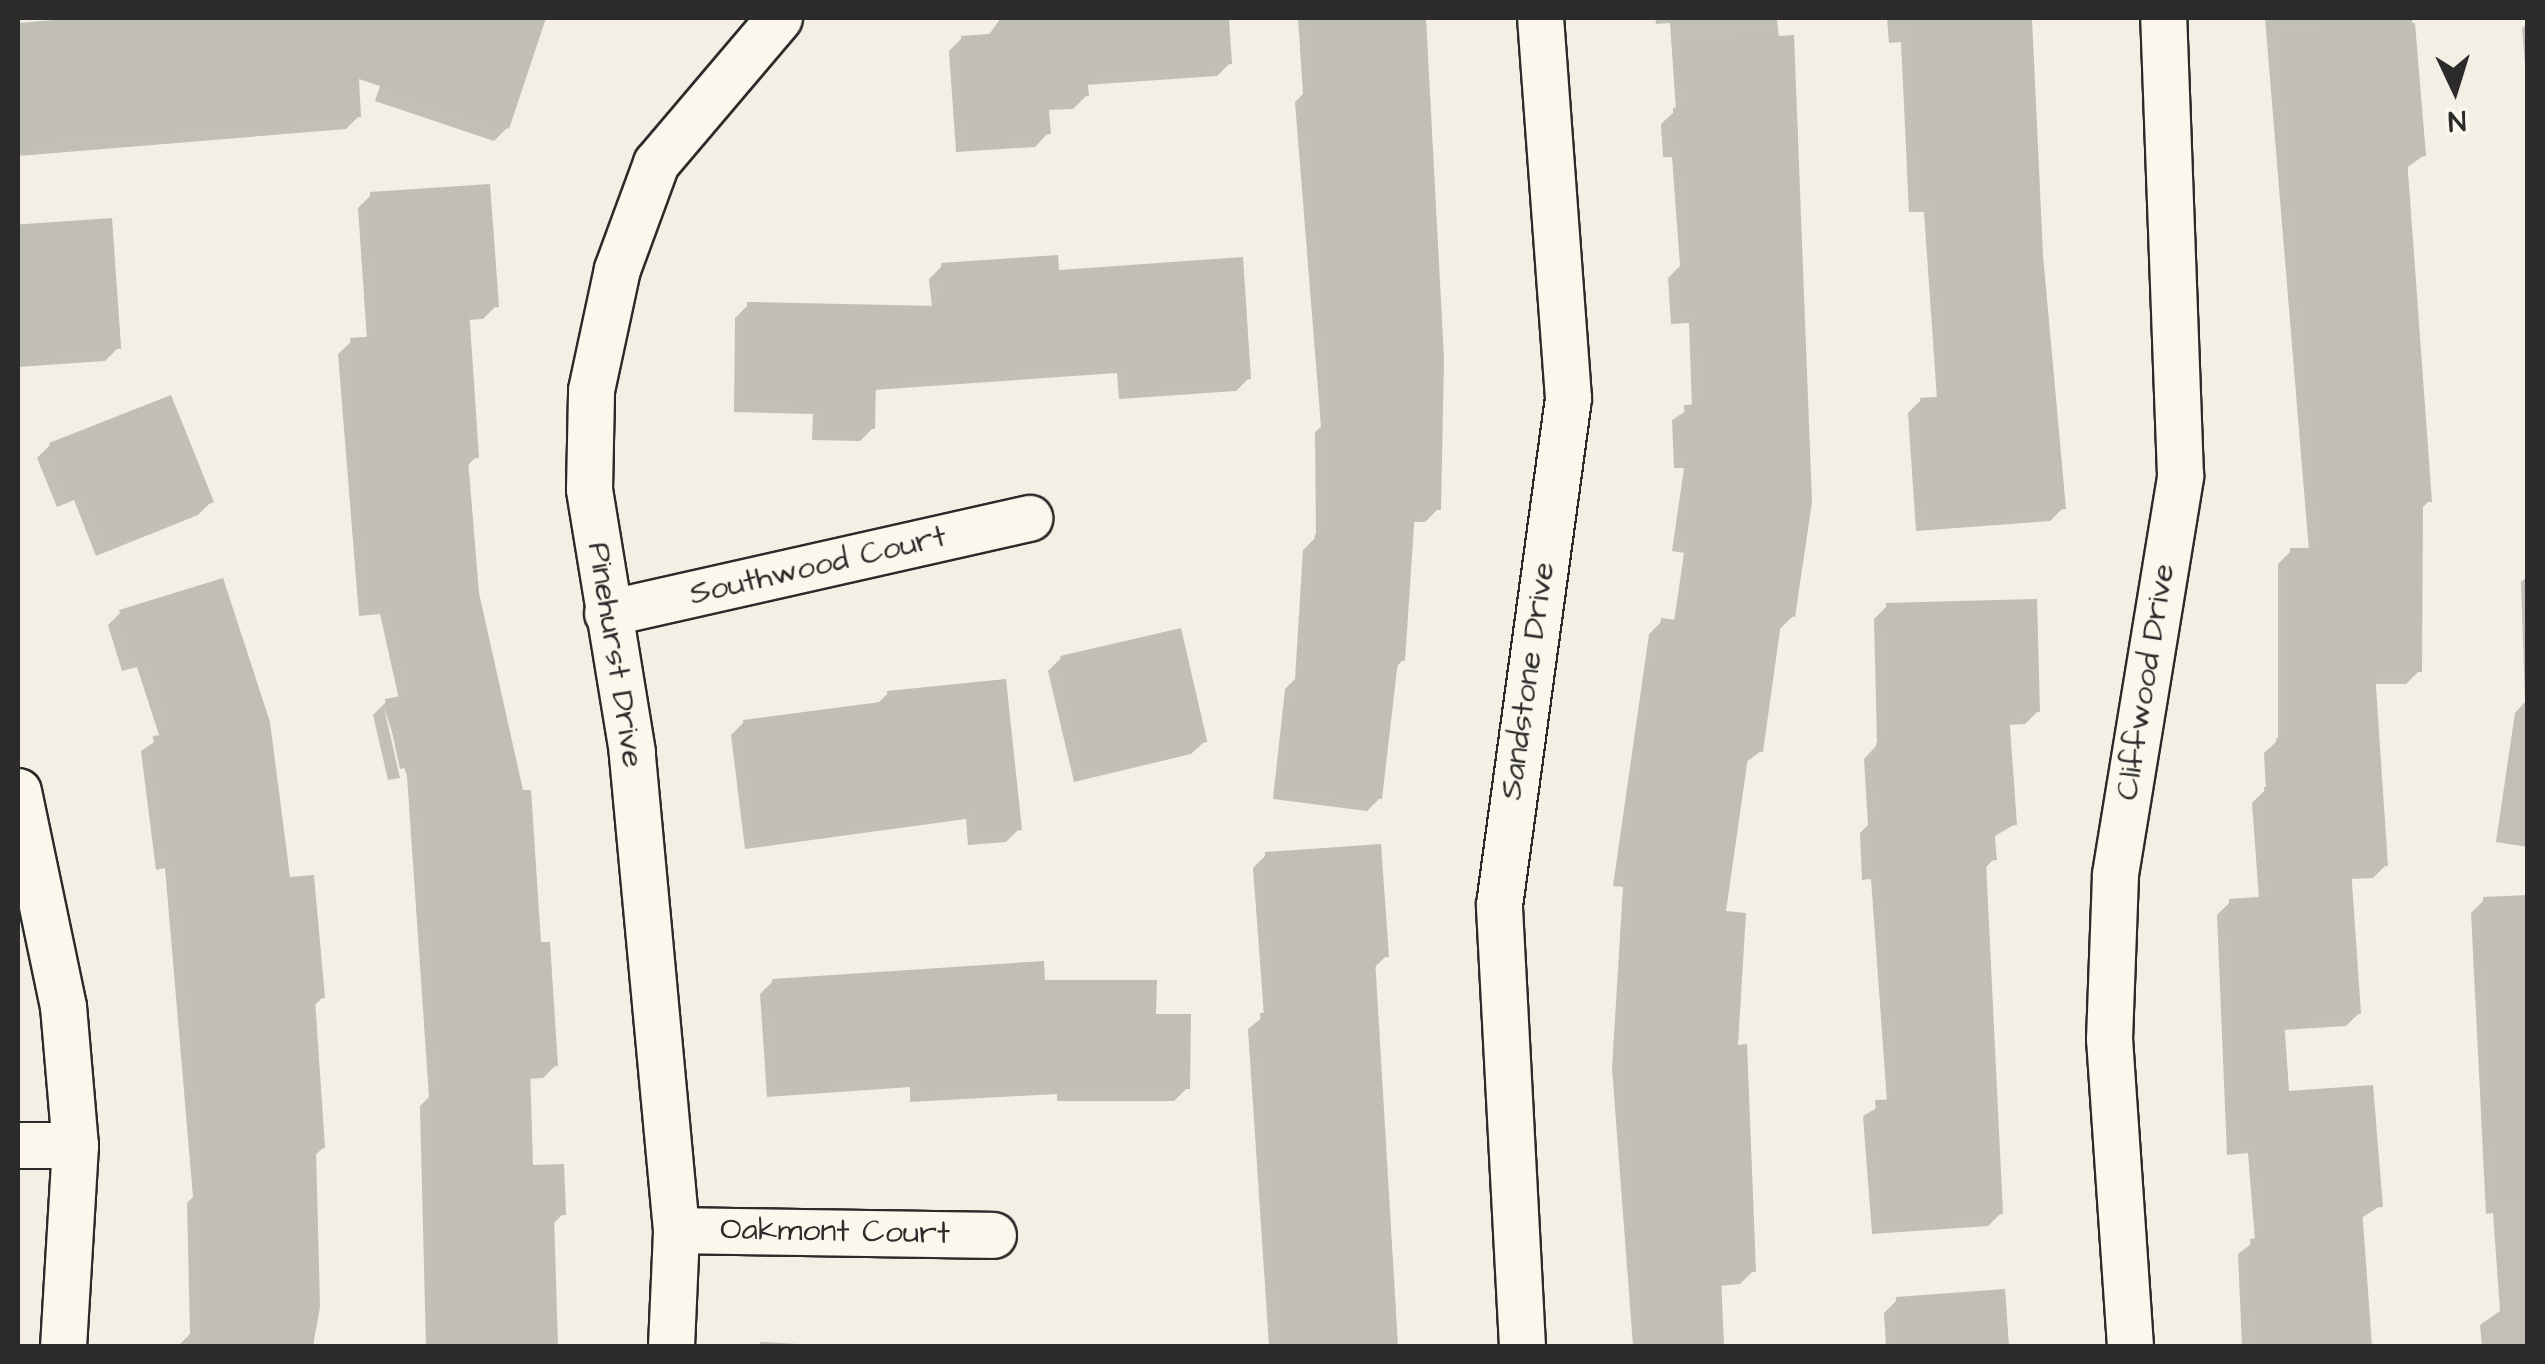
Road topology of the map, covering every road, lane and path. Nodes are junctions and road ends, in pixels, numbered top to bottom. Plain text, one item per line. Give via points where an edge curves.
1 (780, 18) edge
2 (1540, 18) edge
3 (2163, 18) edge
4 (1028, 518) dead end
5 (607, 614) junction
6 (18, 791) edge
7 (18, 1145) edge
8 (75, 1145) junction
9 (676, 1230) junction
10 (994, 1235) dead end
11 (63, 1346) edge
12 (671, 1346) edge
13 (1522, 1346) edge
14 (2130, 1346) edge

1 - 5 street, Pinehurst Drive via 656,163 617,269 591,390 590,488
2 - 13 street, Sandstone Drive via 1568,398 1499,905
3 - 14 street, Cliffwood Drive via 2180,475 2115,874 2109,1039
4 - 5 street, Southwood Court
5 - 9 street, Pinehurst Drive via 632,752
6 - 8 street via 63,1006
7 - 8 street
8 - 11 street
9 - 10 street, Oakmont Court
9 - 12 street, Pinehurst Drive

